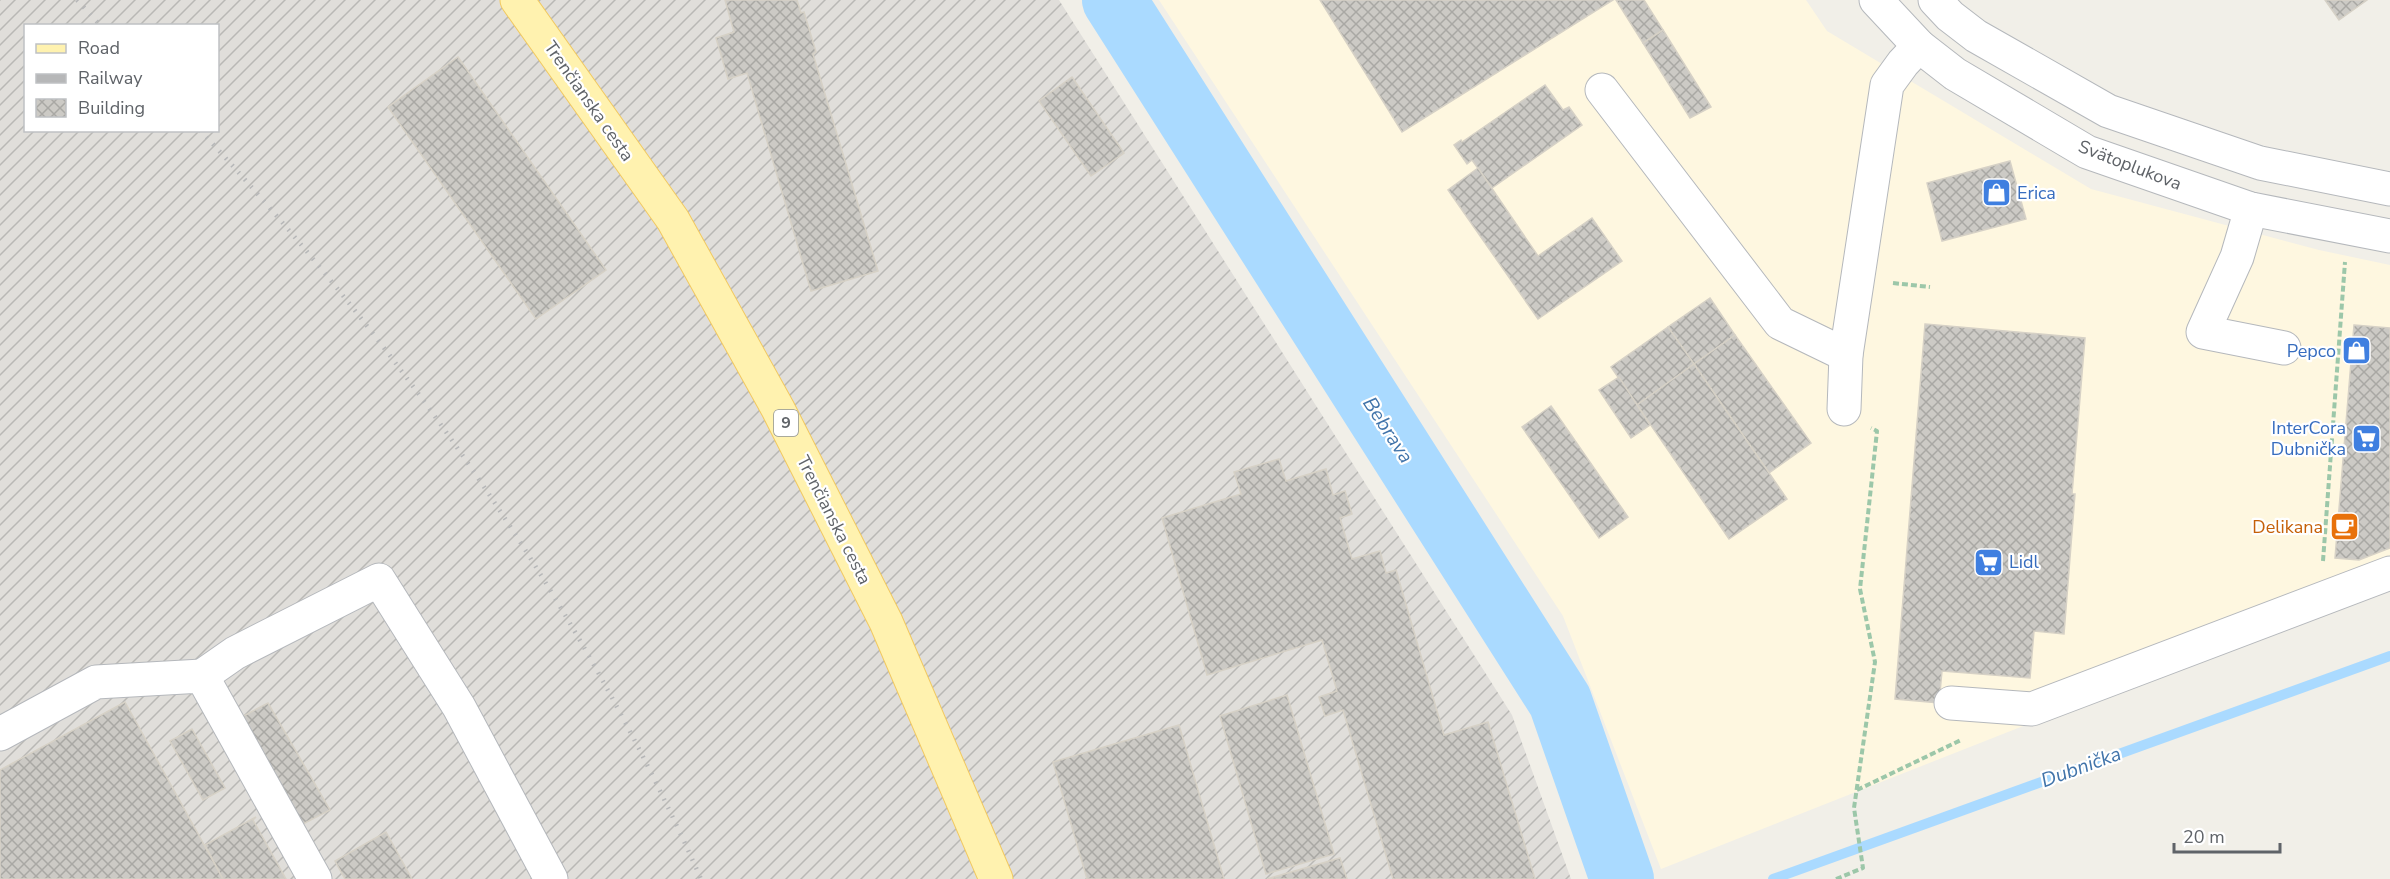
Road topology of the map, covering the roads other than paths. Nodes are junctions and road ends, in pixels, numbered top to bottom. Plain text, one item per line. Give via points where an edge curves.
1 (518, 0) edge
2 (1876, 0) edge
3 (1950, 5) edge
4 (1919, 46) junction
5 (1602, 90) dead end
6 (2390, 189) edge
7 (2251, 209) junction
8 (2390, 236) edge
9 (2284, 348) dead end
10 (1846, 355) junction
11 (1844, 409) road end
12 (2390, 573) edge
13 (202, 676) junction
14 (1951, 703) dead end
15 (0, 734) edge
16 (315, 879) edge
17 (551, 879) edge
18 (996, 879) edge

1 - 18 main road, Trenčianska cesta / 9 via 673,220 778,409 886,622
2 - 4 street, Svätoplukova
3 - 6 street via 1976,36 2108,111 2260,163
4 - 7 street, Svätoplukova via 1955,74 2087,152
4 - 10 street via 1887,85
5 - 10 street via 1780,323
7 - 8 street, Svätoplukova
7 - 9 street via 2237,257 2204,332
10 - 11 street
12 - 14 street via 2032,709
13 - 15 street via 96,682
13 - 16 street
13 - 17 street via 235,653 379,580 459,707

